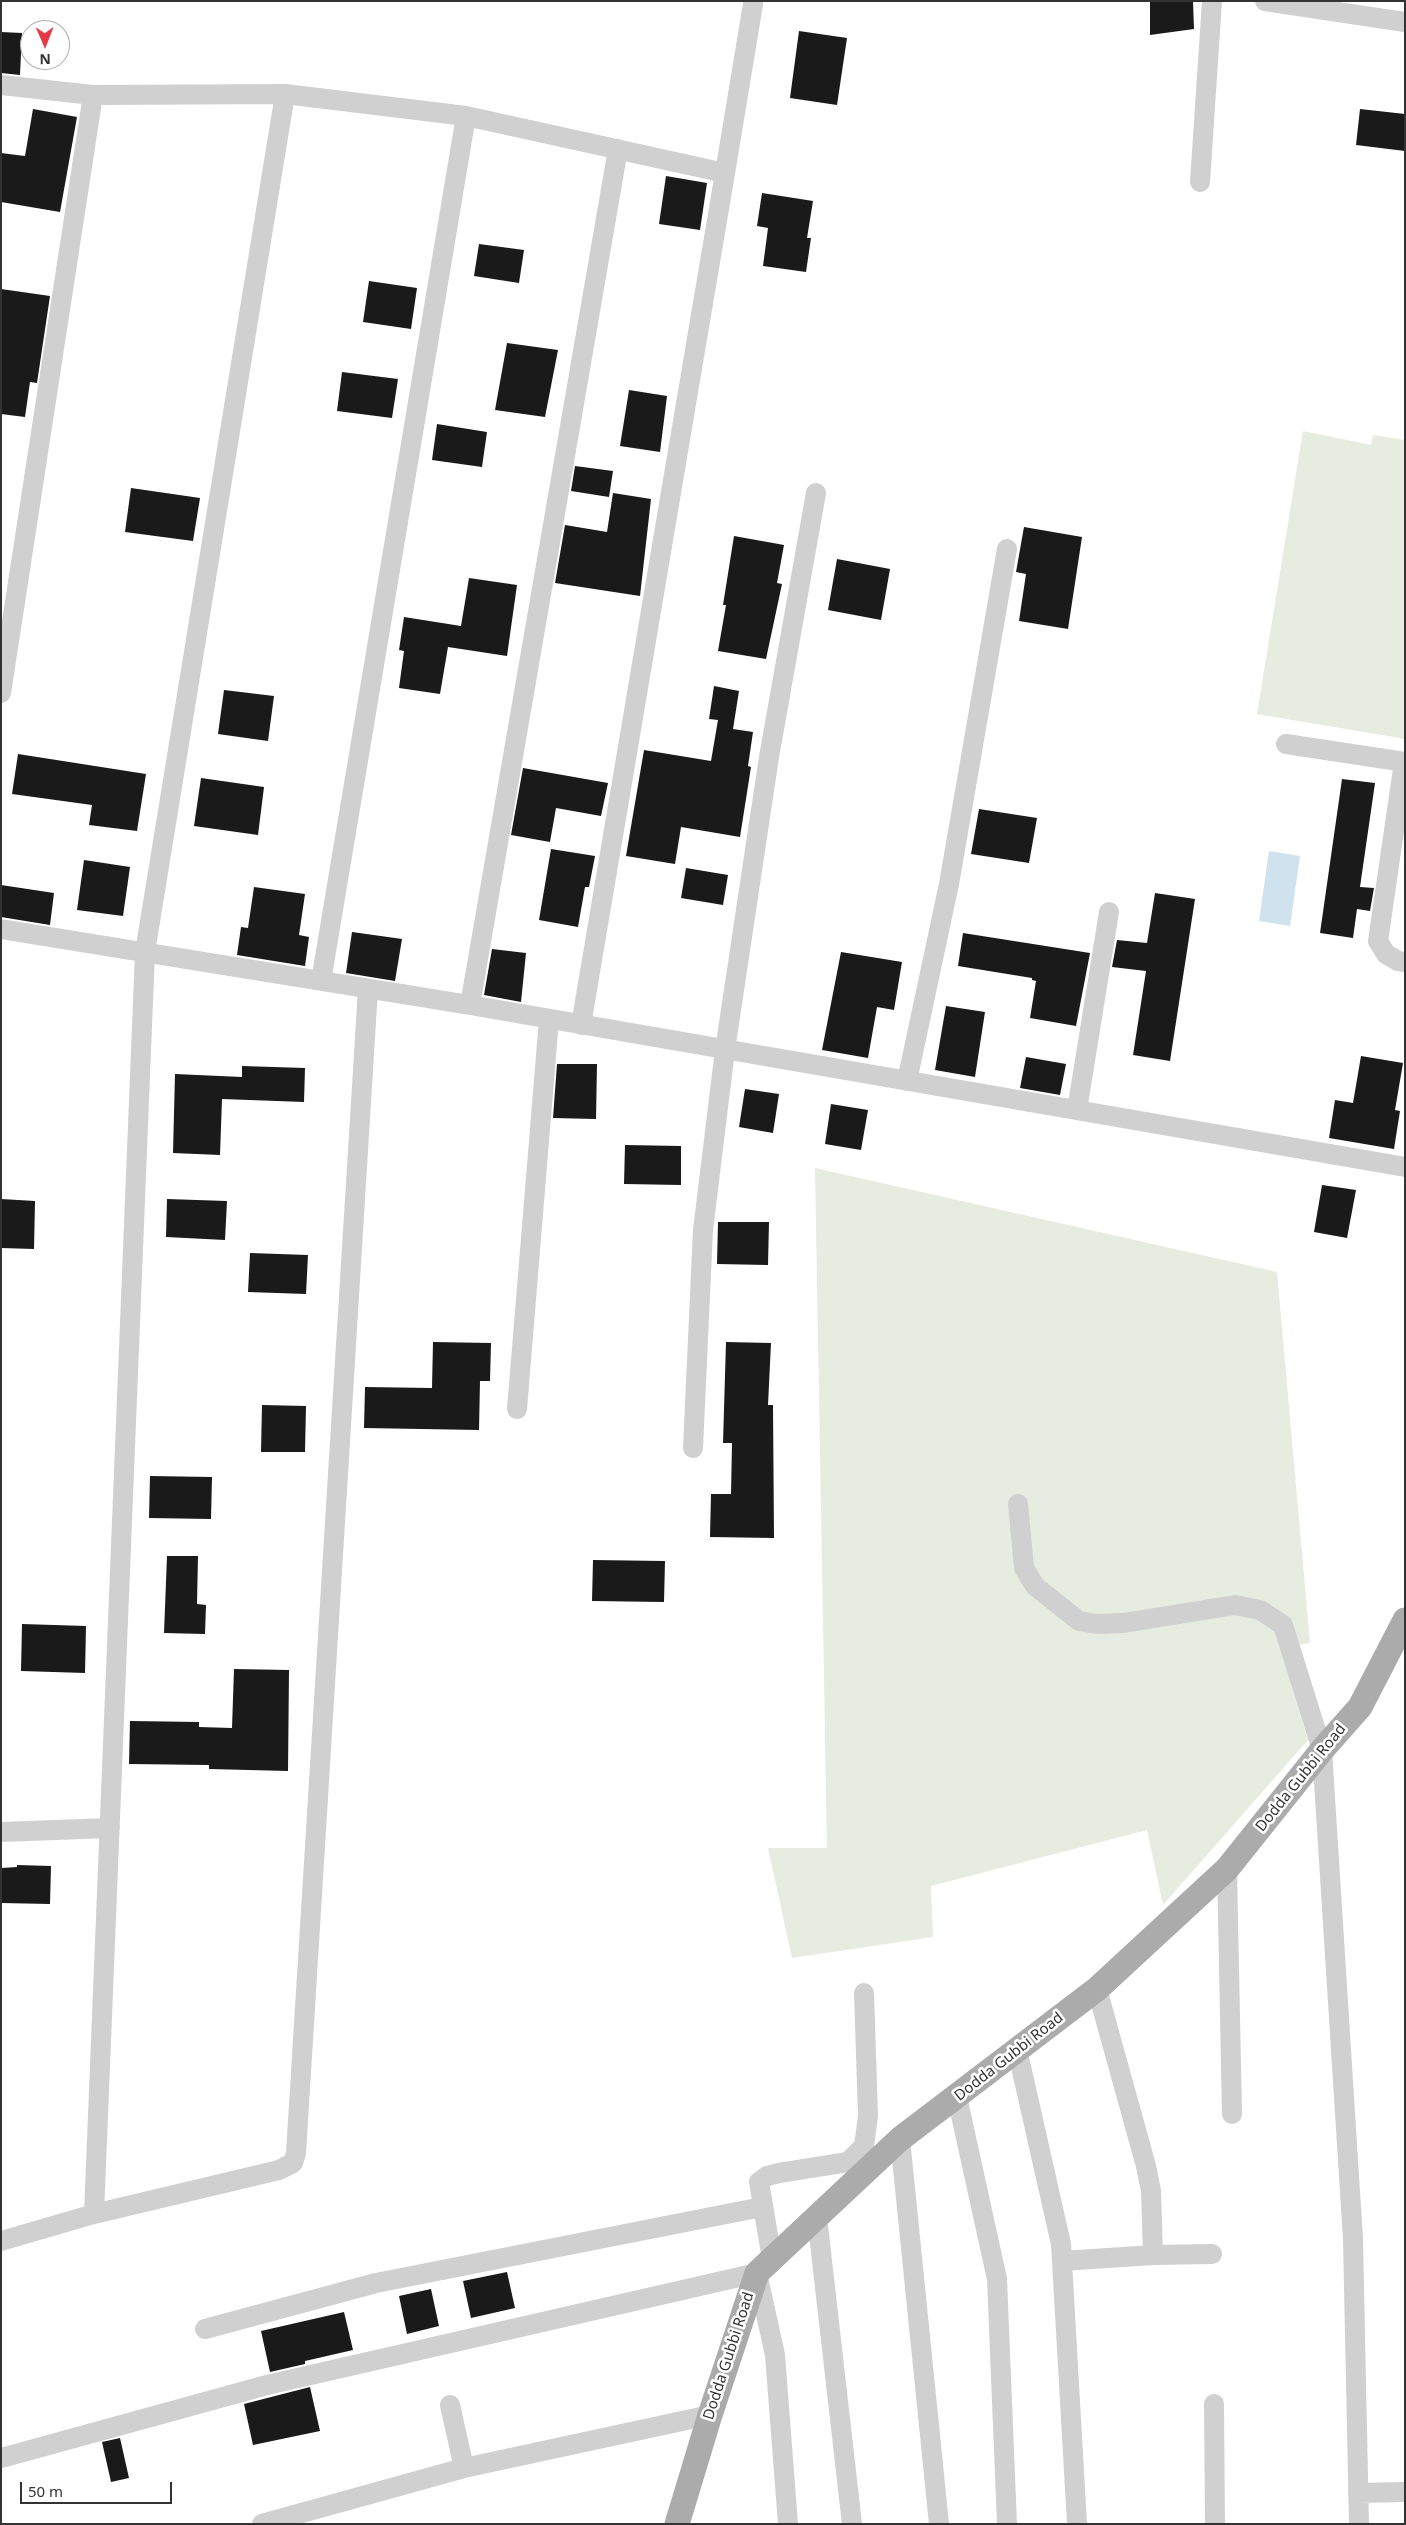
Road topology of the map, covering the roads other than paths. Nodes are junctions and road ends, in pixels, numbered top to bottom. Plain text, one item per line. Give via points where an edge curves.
1 (1212, 1) edge
2 (1265, 1) edge
3 (753, 4) dead end
4 (1405, 22) edge
5 (1, 85) edge
6 (285, 94) junction
7 (93, 95) junction
8 (466, 116) junction
9 (618, 149) junction
10 (725, 173) junction
11 (1200, 182) dead end
12 (816, 493) dead end
13 (1007, 549) dead end
14 (1, 693) edge
15 (1286, 744) dead end
16 (1404, 762) edge
17 (1109, 912) dead end
18 (1, 929) edge
19 (145, 952) junction
20 (1405, 962) edge
21 (321, 981) junction
22 (368, 989) junction
23 (470, 1005) junction
24 (549, 1019) junction
25 (581, 1025) junction
26 (725, 1050) junction
27 (907, 1081) junction
28 (1077, 1110) junction
29 (1405, 1167) edge
30 (517, 1409) dead end
31 (693, 1448) dead end
32 (1018, 1504) dead end
33 (1405, 1620) edge
34 (1322, 1750) junction
35 (110, 1828) junction
36 (1, 1832) edge
37 (1228, 1869) junction
38 (1097, 1989) junction
39 (864, 1993) dead end
40 (1017, 2049) junction
41 (957, 2097) junction
42 (1232, 2114) dead end
43 (900, 2139) junction
44 (762, 2207) junction
45 (94, 2214) junction
46 (817, 2217) junction
47 (1, 2241) edge
48 (1212, 2254) dead end
49 (1153, 2255) junction
50 (1062, 2261) junction
51 (765, 2266) junction
52 (206, 2329) dead end
53 (1214, 2404) dead end
54 (450, 2405) dead end
55 (710, 2415) junction
56 (1, 2458) edge
57 (464, 2468) junction
58 (1405, 2492) edge
59 (1358, 2493) junction
60 (262, 2524) edge
61 (677, 2524) edge
62 (788, 2524) edge
63 (852, 2524) edge
64 (939, 2524) edge
65 (1007, 2524) edge
66 (1077, 2524) edge
67 (1215, 2524) edge
68 (1359, 2524) edge

1 - 11 street
2 - 4 street
3 - 10 street
5 - 7 street
6 - 7 street
6 - 8 street
6 - 19 street
7 - 14 street
8 - 9 street
8 - 21 street
9 - 10 street
9 - 23 street
10 - 25 street
12 - 26 street via 770,757
13 - 27 street via 949,884
15 - 16 street
16 - 20 street via 1378,940 1386,954
17 - 28 street
18 - 19 street
19 - 21 street
19 - 35 street
21 - 22 street
22 - 23 street
22 - 45 street via 296,2154 293,2163 279,2170
23 - 24 street
24 - 25 street
24 - 30 street
25 - 26 street
26 - 27 street
26 - 31 street via 704,1230
27 - 28 street
28 - 29 street
32 - 34 street via 1024,1568 1035,1586 1079,1621 1124,1623 1235,1604 1260,1610 1283,1625
33 - 34 main road, Dodda Gubbi Road via 1360,1707
34 - 37 main road, Dodda Gubbi Road
34 - 59 street via 1353,2239
35 - 36 street
35 - 45 street
37 - 38 main road, Dodda Gubbi Road
37 - 42 street
38 - 40 main road, Dodda Gubbi Road
38 - 49 street via 1146,2166 1151,2191
39 - 44 street via 868,2116 864,2146 848,2162 767,2176 759,2182
40 - 41 main road, Dodda Gubbi Road
40 - 50 street via 1061,2244
41 - 43 main road, Dodda Gubbi Road
41 - 65 street via 997,2279
43 - 46 main road, Dodda Gubbi Road
43 - 64 street
44 - 51 street
44 - 52 street via 376,2283
45 - 47 street
46 - 51 main road, Dodda Gubbi Road
46 - 63 street
48 - 49 street
49 - 50 street
50 - 66 street
51 - 55 main road, Dodda Gubbi Road
51 - 56 street via 267,2385
51 - 62 street
53 - 67 street
54 - 57 street
55 - 57 street
55 - 61 main road, Dodda Gubbi Road
57 - 60 street
58 - 59 street
59 - 68 street

